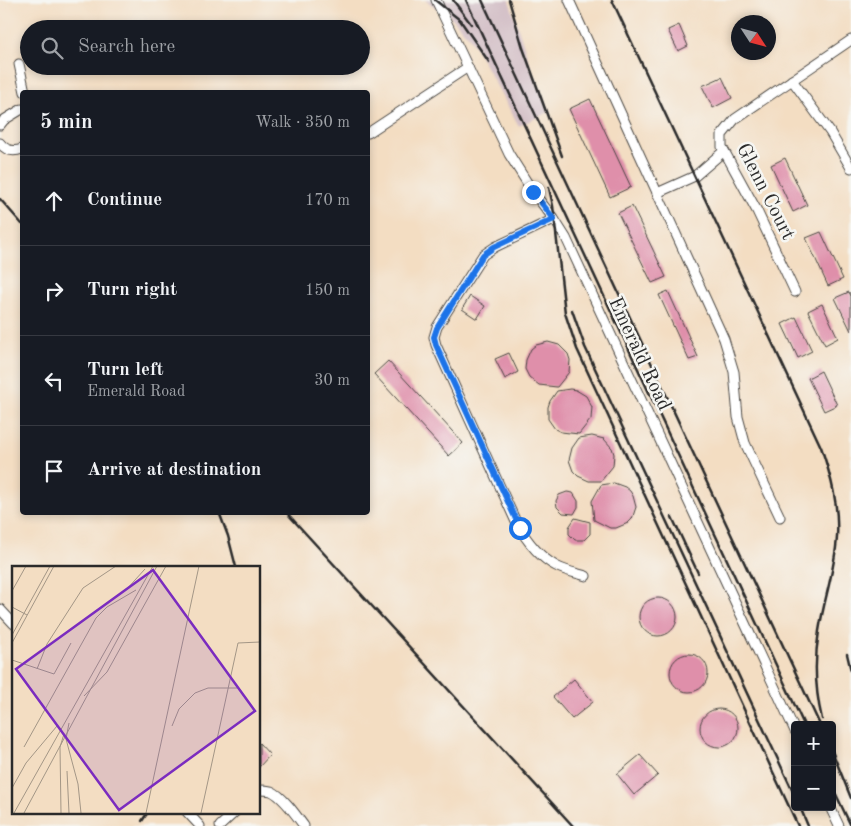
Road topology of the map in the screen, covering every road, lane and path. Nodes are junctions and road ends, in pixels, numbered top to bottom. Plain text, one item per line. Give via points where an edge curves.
1 (436, 0) edge
2 (569, 0) edge
3 (851, 40) edge
4 (19, 64) dead end
5 (468, 67) junction
6 (20, 69) edge
7 (21, 75) edge
8 (792, 80) junction
9 (25, 90) edge
10 (20, 110) edge
11 (0, 124) edge
12 (370, 132) edge
13 (0, 144) edge
14 (20, 149) edge
15 (724, 151) junction
16 (851, 168) edge
17 (657, 193) junction
18 (554, 219) junction
19 (795, 292) dead end
20 (780, 517) dead end
21 (586, 576) dead end
22 (0, 610) edge
23 (12, 622) edge
24 (791, 722) edge
25 (260, 790) edge
26 (832, 811) edge
27 (189, 814) edge
28 (233, 814) edge
29 (200, 826) edge
30 (220, 826) edge
31 (304, 826) edge
32 (839, 826) edge

1 - 5 street, Emerald Road
2 - 17 street
3 - 8 street, Glenn Court
4 - 6 street
5 - 12 street
5 - 18 street, Emerald Road via 515,165
7 - 9 street
8 - 15 street, Glenn Court via 730,124 722,135
8 - 16 street via 834,138
10 - 11 street
13 - 14 street via 12,151
15 - 17 street via 694,176
15 - 19 street, Glenn Court
17 - 20 street via 726,344 734,372 738,417 745,443
18 - 21 street via 483,255 434,337 524,534 555,566
18 - 24 street, Emerald Road via 566,238
22 - 23 street
25 - 31 street via 277,796
26 - 32 street
27 - 29 street
28 - 30 street

